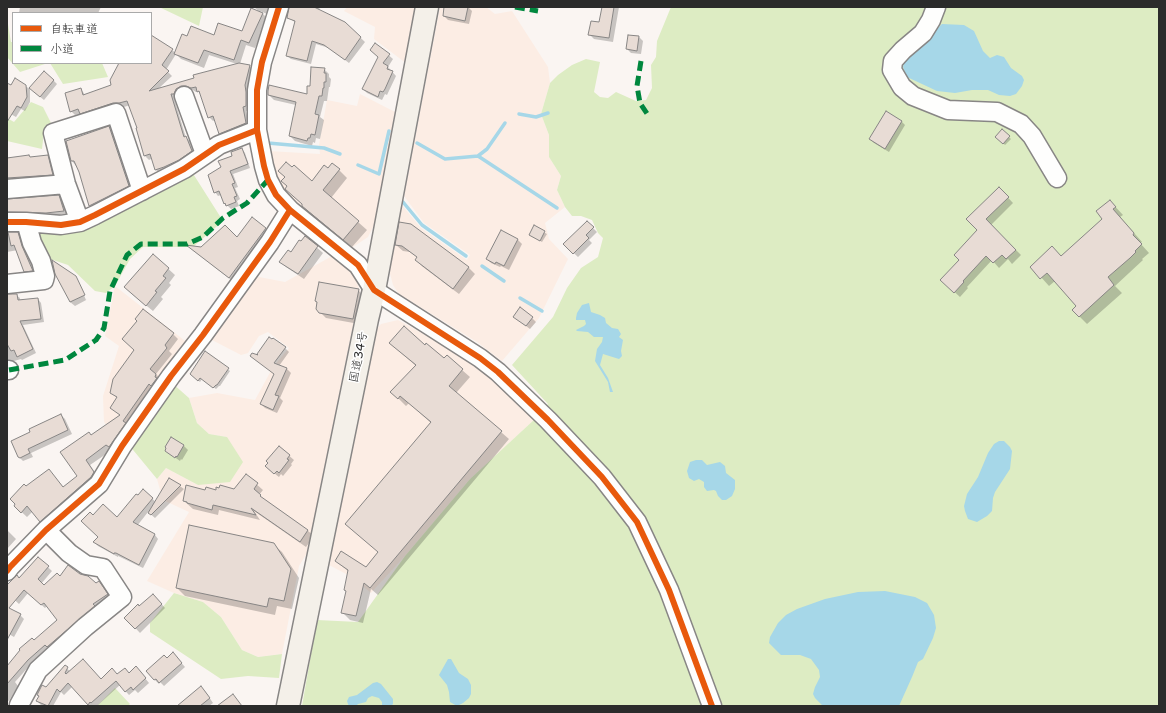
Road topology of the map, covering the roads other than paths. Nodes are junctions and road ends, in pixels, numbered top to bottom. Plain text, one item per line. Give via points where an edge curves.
1 (279, 7) edge
2 (427, 7) edge
3 (936, 7) edge
4 (184, 96) dead end
5 (257, 130) junction
6 (205, 154) junction
7 (1057, 178) dead end
8 (66, 184) junction
9 (7, 189) edge
10 (142, 191) junction
11 (290, 210) junction
12 (7, 222) edge
13 (26, 222) junction
14 (80, 222) junction
15 (7, 284) edge
16 (374, 290) junction
17 (46, 530) junction
18 (8, 568) edge
19 (15, 705) edge
20 (288, 706) edge
21 (712, 706) edge

1 - 5 street via 256,90
2 - 16 highway, 国道34号
3 - 7 street via 923,33 893,61 892,70 902,87 913,96 948,110 997,112 1021,124 1032,136
4 - 6 street
5 - 6 street via 219,145
5 - 11 street via 268,180 276,195
6 - 10 street via 184,169
8 - 9 street
8 - 10 street via 53,133 116,113
8 - 14 street
10 - 14 street
11 - 16 street via 358,265
11 - 17 street via 270,242 122,446 99,484
12 - 13 street
13 - 14 street via 60,225
13 - 15 street via 41,261 44,280
16 - 20 highway, 国道34号
16 - 21 street via 498,372 602,477 637,522 669,590
17 - 18 street
17 - 19 street via 69,553 86,565 103,568 122,597 38,670

